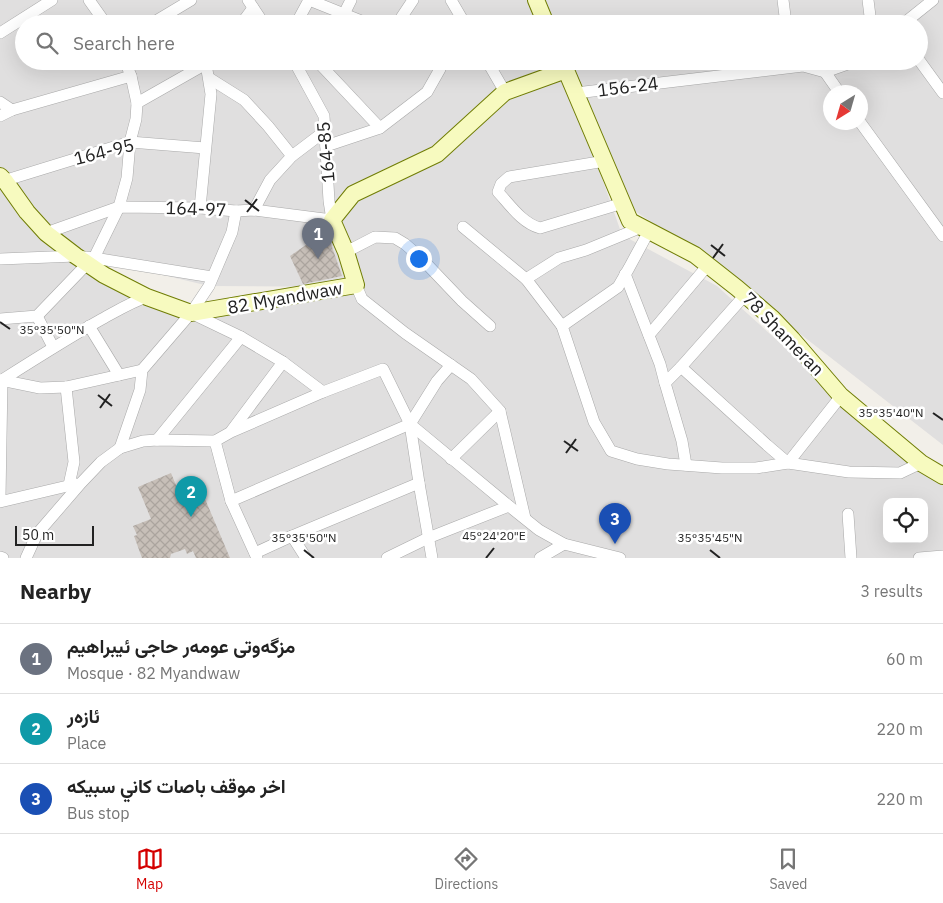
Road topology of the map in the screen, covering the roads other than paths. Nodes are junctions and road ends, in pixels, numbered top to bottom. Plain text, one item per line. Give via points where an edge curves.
1 (52, 0) edge
2 (89, 0) edge
3 (191, 0) edge
4 (309, 0) edge
5 (352, 0) edge
6 (413, 0) edge
7 (451, 0) edge
8 (536, 0) edge
9 (783, 0) edge
10 (868, 0) edge
11 (933, 0) edge
12 (250, 4) edge
13 (344, 14) joint
14 (28, 15) edge
15 (100, 15) edge
16 (166, 15) edge
17 (258, 15) edge
18 (301, 15) edge
19 (403, 15) edge
20 (460, 15) edge
21 (542, 15) edge
22 (785, 15) edge
23 (870, 15) edge
24 (914, 15) edge
25 (15, 23) edge
26 (0, 33) edge
27 (129, 70) edge
28 (196, 70) edge
29 (209, 70) edge
30 (299, 70) edge
31 (325, 70) edge
32 (439, 70) edge
33 (492, 70) edge
34 (555, 70) edge
35 (566, 70) edge
36 (747, 70) edge
37 (818, 70) edge
38 (831, 70) edge
39 (926, 70) edge
40 (825, 72) junction
41 (131, 76) junction
42 (209, 78) junction
43 (834, 85) edge
44 (505, 92) junction
45 (576, 93) junction
46 (943, 94) edge
47 (0, 102) edge
48 (137, 103) junction
49 (12, 110) junction
50 (0, 116) edge
51 (380, 128) junction
52 (866, 130) edge
53 (325, 131) junction
54 (130, 142) junction
55 (326, 146) junction
56 (206, 148) junction
57 (292, 156) junction
58 (605, 161) junction
59 (2, 180) edge
60 (622, 203) junction
61 (119, 207) junction
62 (200, 208) junction
63 (254, 210) junction
64 (236, 211) junction
65 (332, 220) junction
66 (463, 227) dead end
67 (645, 229) junction
68 (46, 233) junction
69 (943, 236) edge
70 (346, 252) junction
71 (0, 259) edge
72 (85, 259) junction
73 (708, 265) junction
74 (625, 274) junction
75 (212, 277) junction
76 (526, 279) junction
77 (356, 285) junction
78 (745, 295) junction
79 (147, 296) junction
80 (191, 313) junction
81 (37, 316) junction
82 (0, 319) edge
83 (90, 326) junction
84 (490, 326) dead end
85 (562, 326) junction
86 (649, 335) junction
87 (241, 337) junction
88 (53, 347) junction
89 (283, 362) junction
90 (451, 365) junction
91 (681, 367) junction
92 (142, 370) junction
93 (119, 375) junction
94 (1, 380) edge
95 (664, 382) junction
96 (66, 387) junction
97 (323, 392) junction
98 (841, 396) junction
99 (500, 411) junction
100 (410, 424) junction
101 (231, 432) junction
102 (157, 440) junction
103 (215, 441) junction
104 (1, 442) edge
105 (120, 448) junction
106 (451, 459) junction
107 (788, 463) junction
108 (920, 463) junction
109 (686, 465) junction
110 (0, 469) edge
111 (943, 476) edge
112 (418, 483) junction
113 (75, 484) junction
114 (0, 497) edge
115 (231, 501) junction
116 (0, 502) edge
117 (509, 506) junction
118 (848, 514) dead end
119 (525, 518) junction
120 (292, 536) junction
121 (428, 538) junction
122 (564, 544) junction
123 (256, 556) edge
124 (943, 556) edge
125 (26, 558) edge
126 (306, 558) edge
127 (387, 558) edge
128 (432, 558) edge
129 (541, 558) edge
130 (620, 558) edge
131 (851, 558) edge
132 (919, 558) edge

1 - 14 street
2 - 15 street
3 - 16 street
4 - 13 street
4 - 18 street
5 - 13 street
6 - 19 street
7 - 20 street
8 - 21 street
9 - 22 street
10 - 23 street
11 - 24 street
12 - 17 street
25 - 26 street
27 - 41 street
28 - 48 street
29 - 42 street
30 - 53 street, 164-85 via 324,116
31 - 51 street
32 - 51 street via 426,92
33 - 44 street
34 - 44 street
35 - 45 street, 78 Shameran
36 - 45 street, 156-24
37 - 40 street, 156-24
38 - 40 street
39 - 46 street
40 - 43 street
41 - 48 street
41 - 49 street
42 - 56 street via 211,94
42 - 57 street via 244,100
44 - 65 street via 436,154 353,194
45 - 58 street, 78 Shameran
47 - 49 street
48 - 54 street
49 - 50 street
51 - 55 street
52 - 69 street
53 - 55 street, 164-85
53 - 57 street
54 - 56 street, 164-95
54 - 59 street, 164-95
54 - 61 street via 127,178
55 - 65 street, 164-85
56 - 62 street
57 - 63 street via 270,180
58 - 60 street, 78 Shameran
58 - 60 street via 509,177 498,192 526,222 540,228
59 - 68 street
60 - 67 street, 78 Shameran via 630,220
61 - 62 street, 164-97
61 - 68 street
61 - 72 street
62 - 64 street, 164-97
63 - 64 street, 164-97
63 - 65 street, 164-97
64 - 75 street via 232,232
65 - 70 street, 82 Myandwaw
66 - 76 street
67 - 73 street, 78 Shameran
67 - 74 street
67 - 76 street via 559,258
68 - 72 street
70 - 77 street, 82 Myandwaw
70 - 84 street via 374,237 395,238 421,258
71 - 72 street
72 - 75 street
72 - 79 street via 104,274
72 - 81 street
73 - 78 street, 78 Shameran
73 - 86 street
74 - 85 street via 618,287
74 - 86 street
75 - 80 street
76 - 85 street
77 - 80 street, 82 Myandwaw
77 - 90 street via 362,299
78 - 91 street
78 - 98 street, 78 Shameran via 792,339
79 - 80 street
79 - 83 street
80 - 87 street
80 - 92 street
81 - 82 street
81 - 88 street
83 - 88 street
83 - 93 street
85 - 109 street via 594,422 611,451 637,459
86 - 95 street
87 - 89 street
87 - 102 street
88 - 94 street
89 - 97 street
89 - 101 street
90 - 99 street via 471,379
90 - 100 street via 436,382
91 - 95 street
91 - 107 street
92 - 93 street
92 - 105 street via 140,390
93 - 96 street
94 - 96 street via 40,388
94 - 104 street
95 - 109 street
96 - 113 street
97 - 100 street via 383,369
97 - 101 street
98 - 107 street
98 - 108 street, 78 Shameran
99 - 106 street
99 - 119 street
100 - 106 street
100 - 112 street
100 - 115 street
101 - 103 street
102 - 103 street
102 - 105 street
103 - 115 street
104 - 110 street
105 - 113 street
106 - 117 street
107 - 108 street via 849,472 891,473 900,473
107 - 109 street via 756,468
108 - 111 street, 78 Shameran
110 - 114 street
112 - 120 street
112 - 121 street
113 - 116 street
113 - 125 street via 37,534
115 - 123 street
117 - 119 street
117 - 121 street
118 - 131 street
119 - 122 street
120 - 123 street
120 - 126 street
121 - 127 street
121 - 128 street
122 - 129 street
122 - 130 street
124 - 132 street

